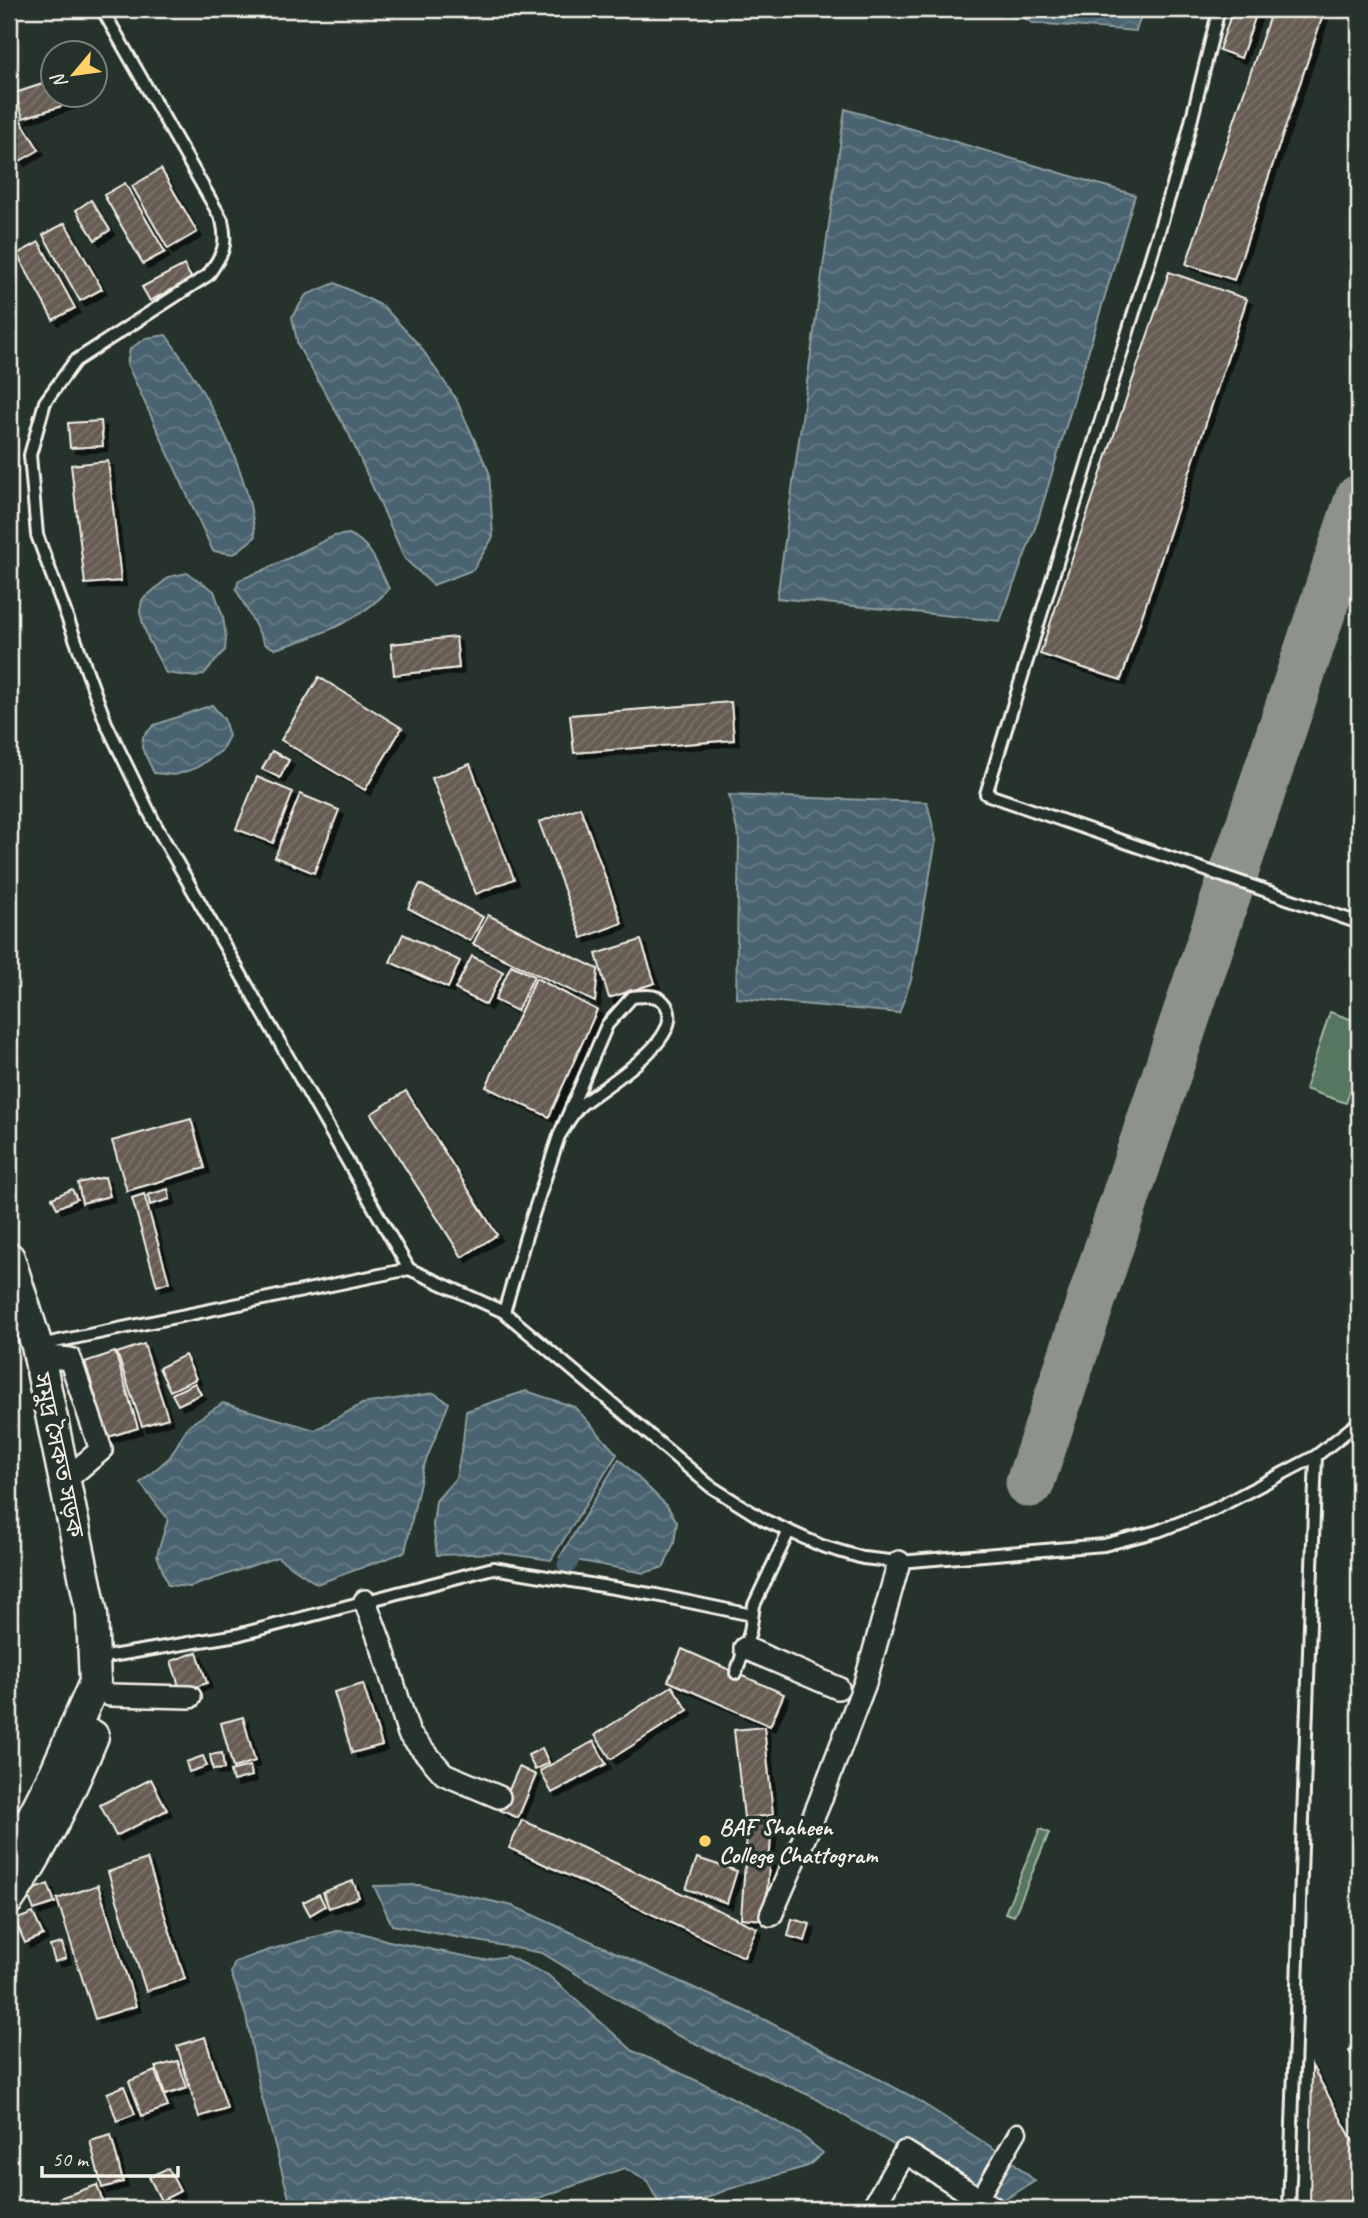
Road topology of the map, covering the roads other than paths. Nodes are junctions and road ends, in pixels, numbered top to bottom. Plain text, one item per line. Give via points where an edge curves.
1 (102, 9) edge
2 (1219, 9) edge
3 (1359, 923) edge
4 (559, 1136) junction
5 (9, 1258) edge
6 (409, 1269) junction
7 (504, 1312) junction
8 (38, 1351) junction
9 (1359, 1422) edge
10 (1316, 1456) junction
11 (64, 1481) junction
12 (789, 1531) junction
13 (898, 1562) junction
14 (365, 1601) junction
15 (92, 1614) junction
16 (752, 1615) junction
17 (744, 1648) junction
18 (111, 1656) junction
19 (736, 1673) dead end
20 (838, 1688) dead end
21 (110, 1696) junction
22 (190, 1696) dead end
23 (499, 1797) dead end
24 (9, 1863) edge
25 (9, 1899) edge
26 (771, 1915) dead end
27 (1018, 2132) dead end
28 (987, 2204) edge
29 (872, 2209) edge
30 (1289, 2209) edge

1 - 6 lane via 222,220 226,239 221,257 208,275 75,362 45,402 30,456 37,536 106,723 155,824
2 - 3 lane via 1185,146 986,794
4 - 4 lane via 579,1106 630,1070 655,1044 668,1026 665,1003 652,995 632,997 607,1025
4 - 7 lane
5 - 8 main road, সমুদ্র সৈকত সড়ক
6 - 7 lane
6 - 8 lane
7 - 12 lane via 710,1486
8 - 11 main road, সমুদ্র সৈকত সড়ক
8 - 11 street via 70,1359 101,1450
9 - 10 lane
10 - 13 lane via 1213,1510 1104,1545
10 - 30 lane
11 - 15 main road, সমুদ্র সৈকত সড়ক
12 - 13 lane via 863,1558
12 - 16 lane
13 - 26 street via 865,1683
14 - 16 lane via 493,1568
14 - 18 lane via 237,1635
14 - 23 street via 409,1734 444,1774
15 - 18 main road, সমুদ্র সৈকত সড়ক
15 - 24 main road, সমুদ্র সৈকত সড়ক via 95,1682
16 - 17 lane
17 - 19 lane
17 - 20 street
18 - 21 main road, সমুদ্র সৈকত সড়ক
21 - 22 street
21 - 25 main road, সমুদ্র সৈকত সড়ক via 74,1781
27 - 28 street
28 - 29 street via 905,2152

